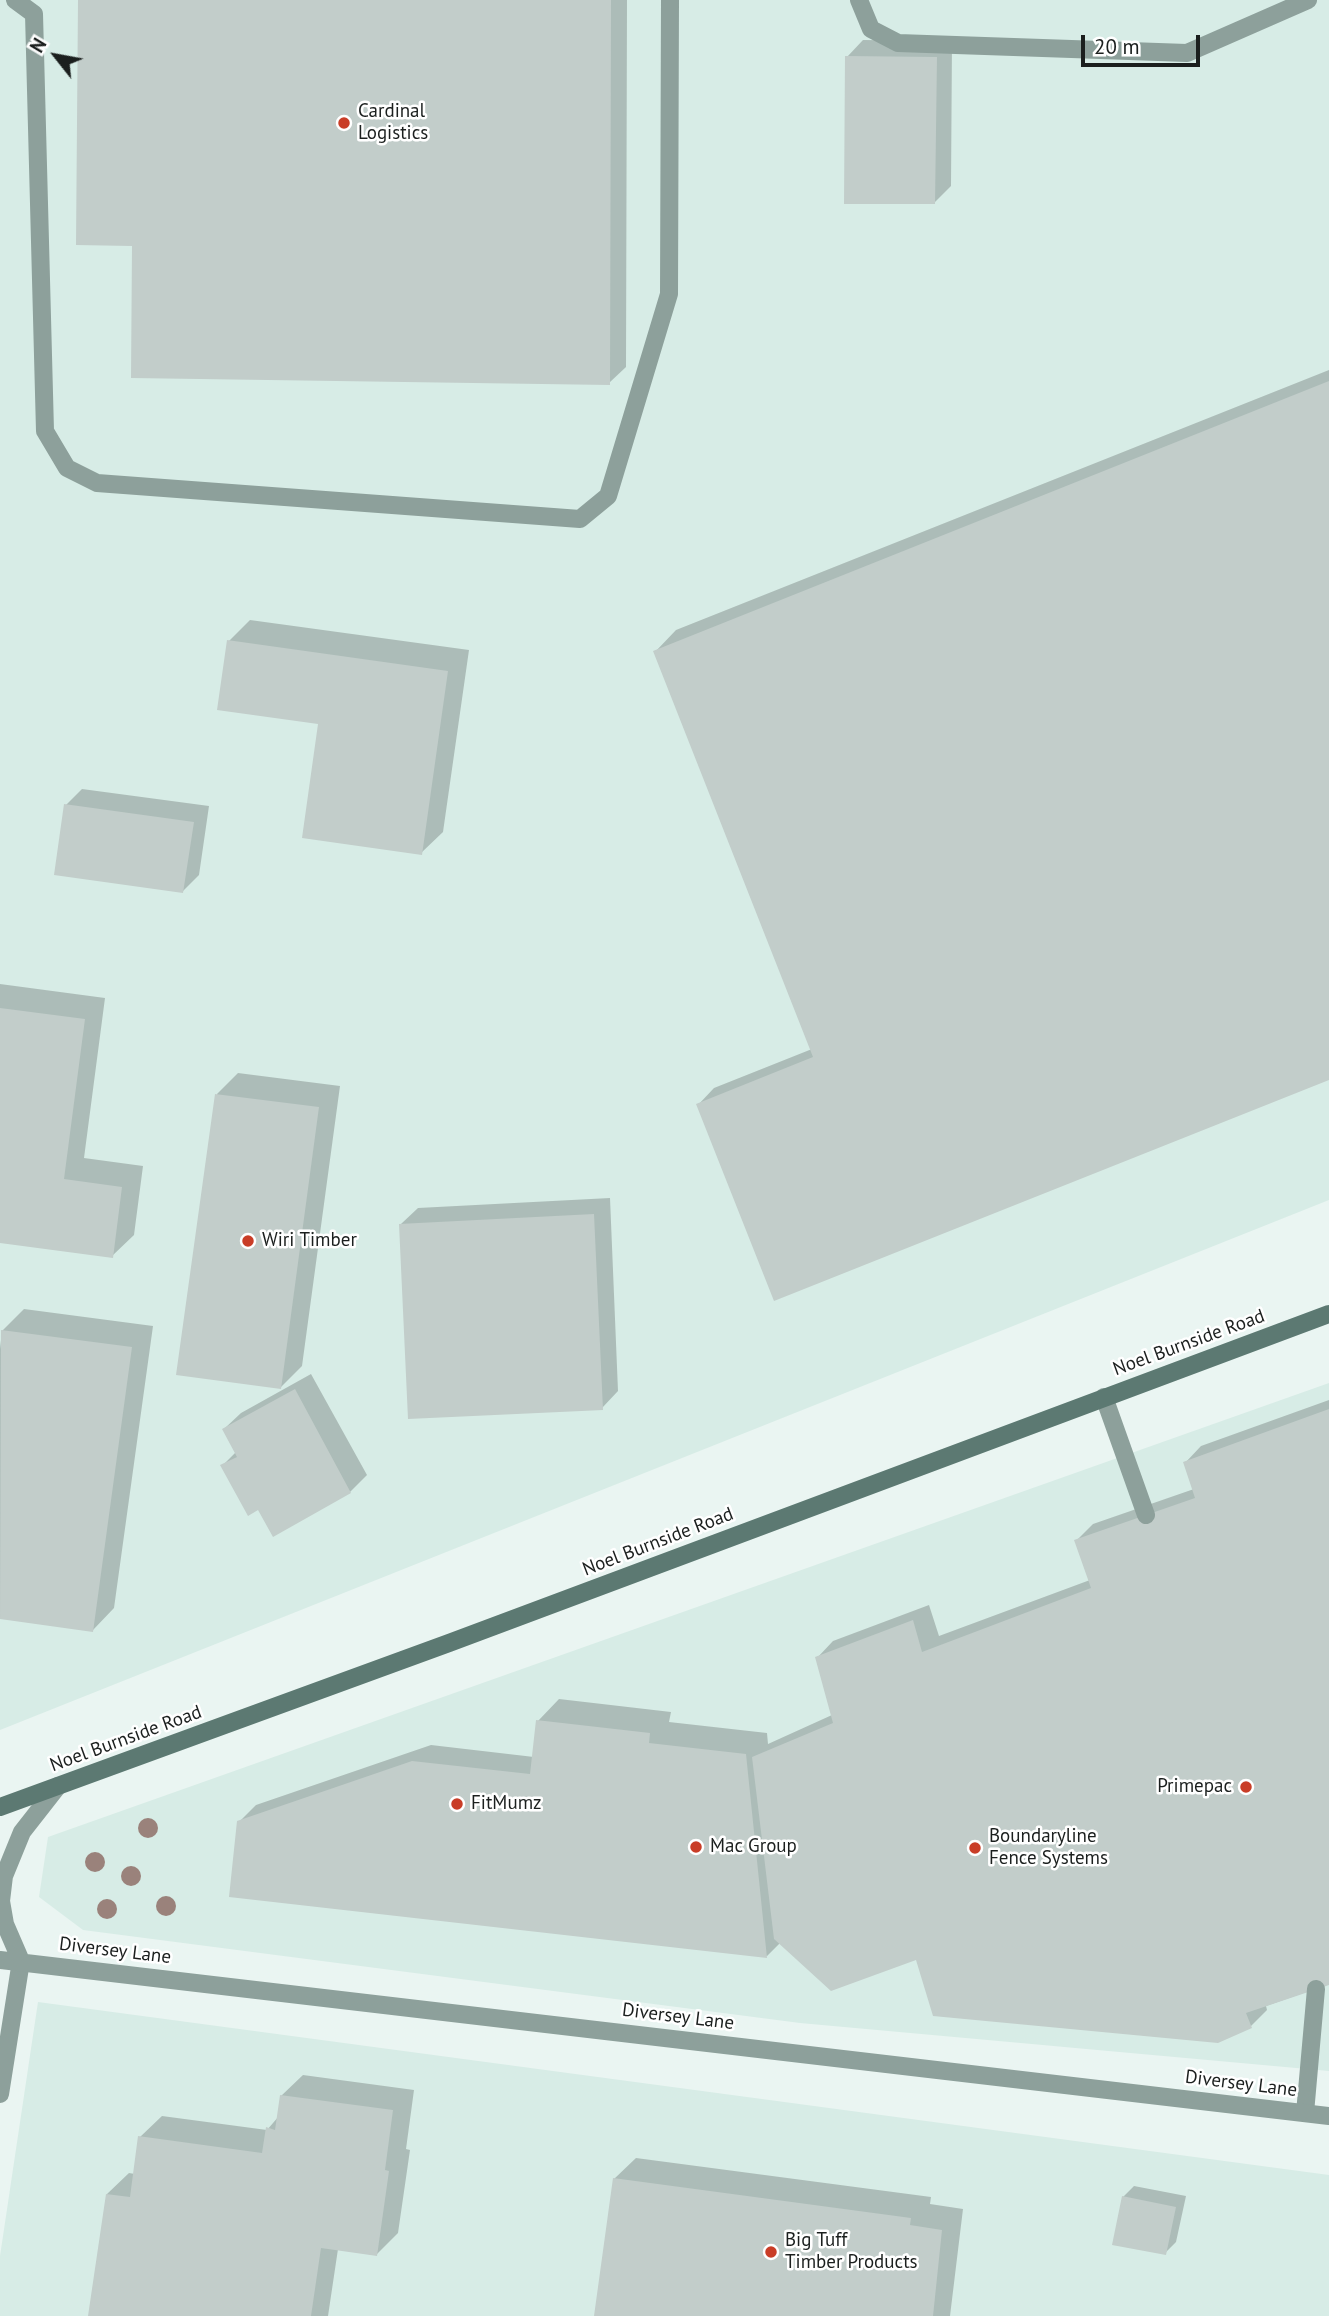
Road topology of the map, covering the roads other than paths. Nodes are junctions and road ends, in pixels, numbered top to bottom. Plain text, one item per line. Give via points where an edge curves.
1 (15, 0) edge
2 (670, 0) edge
3 (859, 0) edge
4 (1308, 0) edge
5 (1329, 1314) edge
6 (1104, 1397) junction
7 (1146, 1515) dead end
8 (58, 1786) junction
9 (0, 1807) edge
10 (0, 1948) edge
11 (0, 1960) edge
12 (21, 1961) junction
13 (1316, 1989) dead end
14 (0, 2094) edge
15 (1305, 2113) junction
16 (1329, 2116) edge

1 - 2 street via 34,15 45,431 67,468 97,483 580,519 608,496 669,294
3 - 4 street via 871,29 898,43 1187,53
5 - 6 main road, Noel Burnside Road
6 - 7 street
6 - 8 main road, Noel Burnside Road
8 - 9 main road, Noel Burnside Road
8 - 12 street via 22,1832 4,1876 5,1924
10 - 12 street, Diversey Lane
11 - 12 street, Diversey Lane
12 - 14 street
12 - 15 street, Diversey Lane
13 - 15 street
15 - 16 street, Diversey Lane

